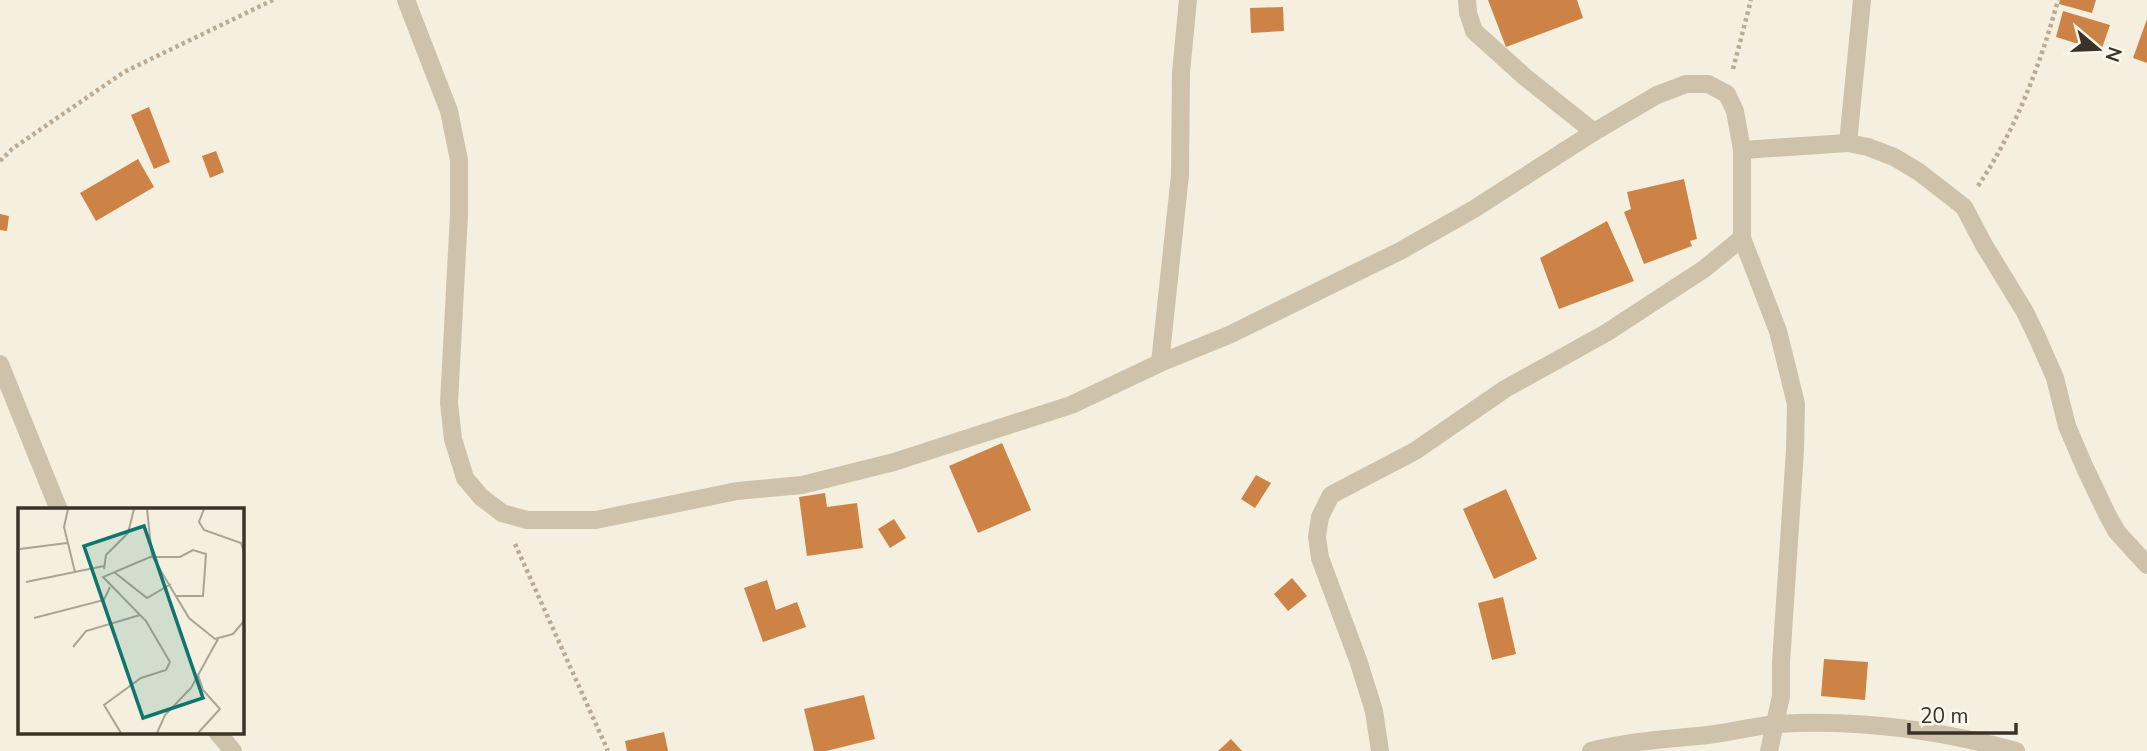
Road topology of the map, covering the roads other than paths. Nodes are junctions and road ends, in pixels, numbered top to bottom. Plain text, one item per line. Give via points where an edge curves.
1 (406, 0) edge
2 (1188, 0) edge
3 (1467, 0) edge
4 (1862, 0) edge
5 (1594, 131) junction
6 (1848, 143) junction
7 (1742, 150) junction
8 (1742, 239) junction
9 (1160, 363) junction
10 (0, 364) edge
11 (59, 508) edge
12 (2147, 565) edge
13 (1776, 724) junction
14 (219, 734) edge
15 (233, 751) edge
16 (1380, 751) edge
17 (1591, 751) edge
18 (1769, 751) edge
19 (2016, 751) edge

1 - 9 street via 449,111 459,160 449,403 453,439 466,478 502,513 527,520 596,520 737,491 802,485 894,463 1007,427 1071,405
2 - 9 street via 1181,72 1181,175
3 - 5 street via 1474,31
4 - 6 street
5 - 7 street via 1657,95 1686,84 1708,84 1727,94
5 - 9 street via 1400,251 1230,335
6 - 7 street
6 - 12 street via 1894,157 1964,207 2042,347 2067,426 2097,494 2117,532
7 - 8 street
8 - 13 street via 1779,331 1796,404
8 - 16 street via 1704,269 1505,389 1415,451 1331,495 1320,517 1320,558 1374,711
10 - 11 street
13 - 17 street
13 - 18 street
13 - 19 street via 1867,723
14 - 15 street

